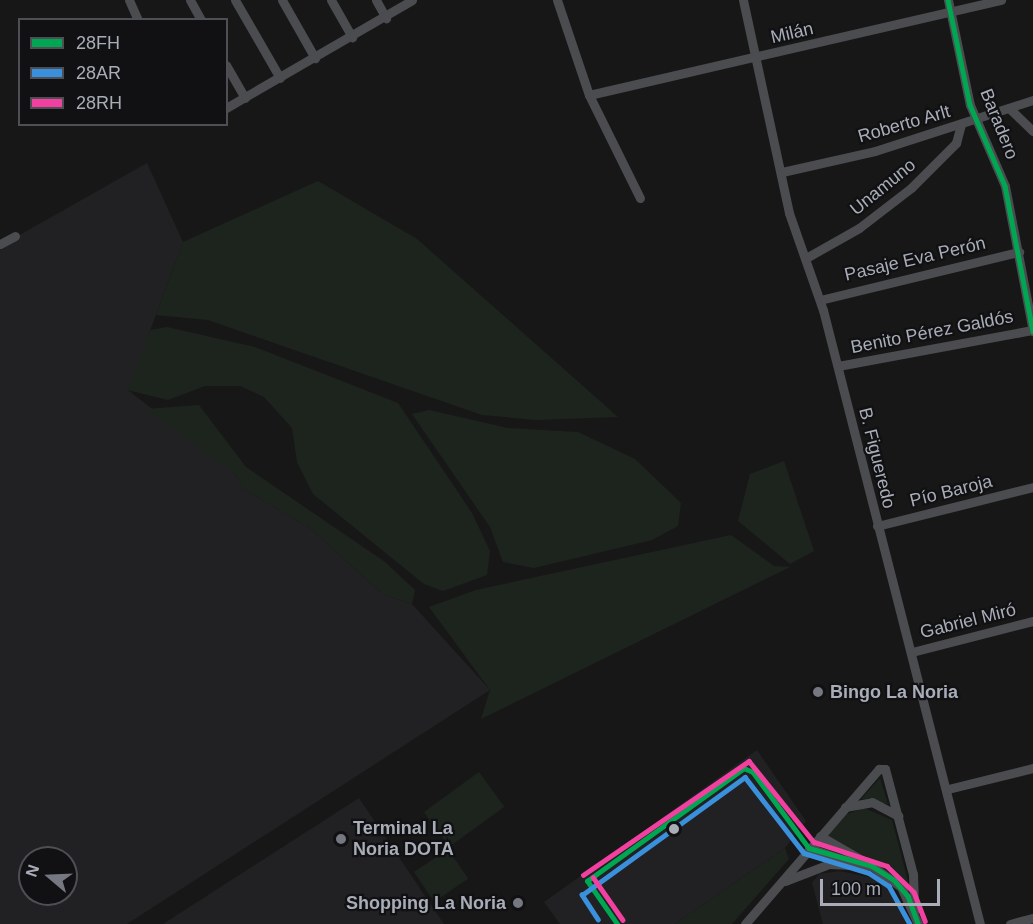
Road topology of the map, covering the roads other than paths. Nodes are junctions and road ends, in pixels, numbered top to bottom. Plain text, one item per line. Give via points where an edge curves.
1 (129, 0) edge
2 (190, 0) edge
3 (235, 0) edge
4 (282, 0) edge
5 (331, 0) edge
6 (376, 0) edge
7 (412, 0) edge
8 (557, 0) edge
9 (743, 0) edge
10 (948, 0) edge
11 (1001, 0) edge
12 (951, 12) junction
13 (137, 18) edge
14 (200, 18) edge
15 (386, 18) junction
16 (352, 37) junction
17 (315, 58) junction
18 (757, 58) junction
19 (228, 69) edge
20 (280, 78) junction
21 (589, 95) junction
22 (244, 98) junction
23 (1033, 100) edge
24 (228, 107) edge
25 (1010, 109) junction
26 (977, 120) junction
27 (961, 124) junction
28 (1033, 131) edge
29 (782, 172) junction
30 (640, 198) dead end
31 (15, 236) dead end
32 (0, 244) edge
33 (1019, 252) junction
34 (806, 258) junction
35 (820, 300) junction
36 (1033, 330) edge
37 (838, 366) junction
38 (1033, 488) edge
39 (877, 526) junction
40 (1033, 621) edge
41 (912, 652) junction
42 (1033, 768) edge
43 (948, 789) junction
44 (845, 807) junction
45 (898, 816) junction
46 (820, 836) junction
47 (809, 848) junction
48 (850, 862) junction
49 (872, 866) junction
50 (783, 882) junction
51 (914, 911) junction
52 (1033, 918) edge
53 (745, 924) edge
54 (918, 924) edge
55 (980, 924) edge
56 (1010, 924) edge

1 - 13 street
2 - 14 street
3 - 20 street
4 - 17 street
5 - 16 street
6 - 15 street
7 - 15 street
8 - 21 street
9 - 18 street, B. Figueredo
10 - 12 street, Baradero
11 - 12 street, Milán
12 - 18 street, Milán
12 - 26 street, Baradero
15 - 16 street
16 - 17 street
17 - 20 street
18 - 21 street, Milán
18 - 29 street, B. Figueredo
19 - 22 street
20 - 22 street
21 - 30 street
22 - 24 street
23 - 25 street, Roberto Arlt
25 - 26 street, Roberto Arlt
25 - 28 street
26 - 27 street, Roberto Arlt
26 - 33 street, Baradero via 1005,186
27 - 29 street, Roberto Arlt
27 - 34 street, Unamuno via 956,143 911,188 859,228
29 - 34 street, B. Figueredo via 789,213
31 - 32 street
33 - 35 street, Pasaje Eva Perón
33 - 36 street, Baradero
34 - 35 street, B. Figueredo
35 - 37 street, B. Figueredo
36 - 37 street, Benito Pérez Galdós
37 - 39 street, B. Figueredo
38 - 39 street, Pío Baroja
39 - 41 street, B. Figueredo
40 - 41 street, Gabriel Miró
41 - 43 street, B. Figueredo
42 - 43 street
43 - 55 street, B. Figueredo
44 - 45 street via 872,802
44 - 45 street via 875,771 885,769
44 - 46 street
45 - 51 street via 913,874
46 - 47 street
46 - 49 street
47 - 48 street
47 - 50 street
48 - 49 street
48 - 50 street via 817,867
49 - 51 street via 901,886
50 - 53 street
51 - 54 street
52 - 56 street

